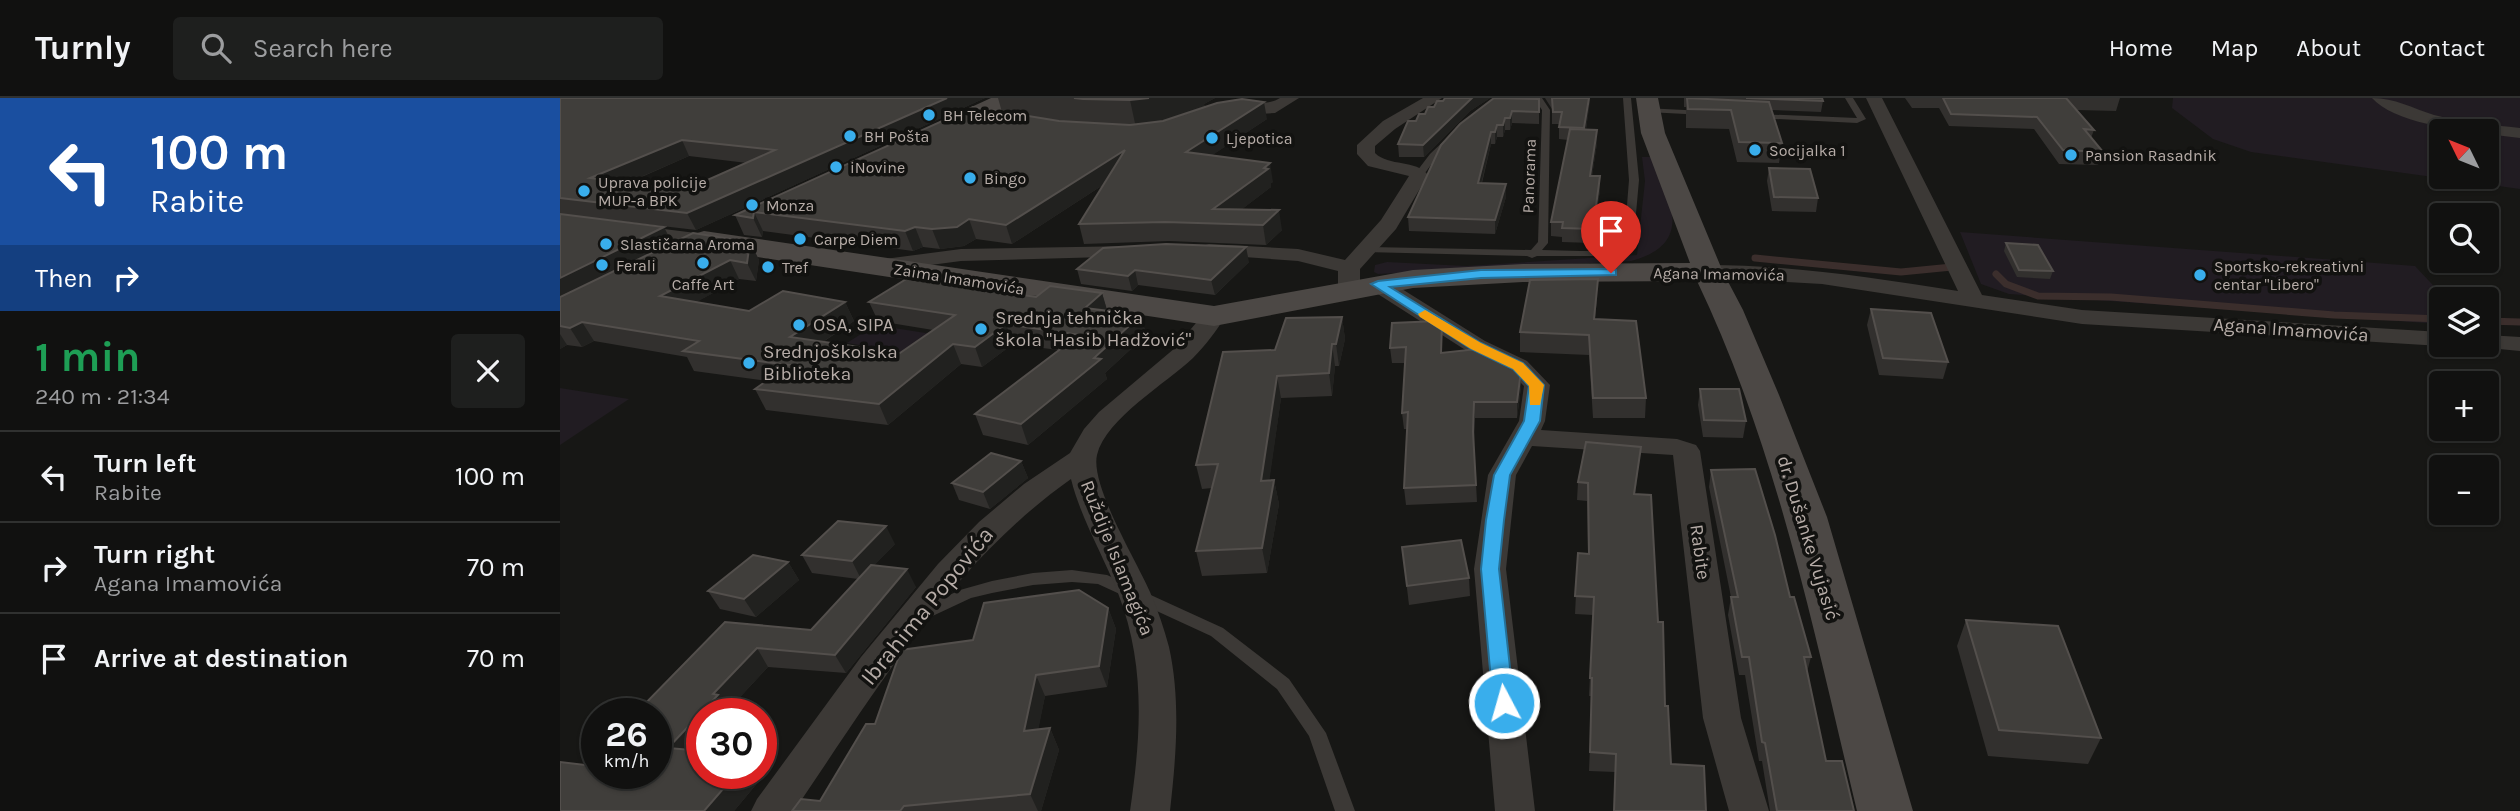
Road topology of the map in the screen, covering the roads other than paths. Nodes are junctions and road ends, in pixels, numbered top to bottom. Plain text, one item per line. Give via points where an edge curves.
1 (1291, 98) edge
2 (1434, 98) edge
3 (1538, 98) edge
4 (1849, 98) edge
5 (1874, 98) edge
6 (2381, 98) edge
7 (1646, 101) edge
8 (1004, 109) edge
9 (1712, 114) edge
10 (1210, 116) edge
11 (1752, 116) edge
12 (1462, 129) edge
13 (2520, 133) edge
14 (916, 141) edge
15 (1419, 175) junction
16 (560, 222) edge
17 (742, 223) edge
18 (1689, 225) junction
19 (704, 240) junction
20 (1182, 250) edge
21 (1369, 250) junction
22 (1156, 251) edge
23 (1532, 255) junction
24 (666, 260) edge
25 (877, 266) junction
26 (1707, 272) junction
27 (1611, 273) junction
28 (1358, 280) junction
29 (1974, 301) junction
30 (1214, 316) junction
31 (2429, 338) edge
32 (2499, 343) edge
33 (2520, 344) edge
34 (1524, 437) junction
35 (1082, 458) junction
36 (1135, 594) junction
37 (906, 624) junction
38 (771, 811) edge
39 (1150, 811) edge
40 (1345, 811) edge
41 (1515, 811) edge
42 (1749, 811) edge
43 (1885, 811) edge

1 - 10 street via 1275,108
2 - 15 street via 1366,145 1366,154 1374,162
3 - 23 lane, Panorama via 1546,110 1543,243
4 - 11 lane via 1862,119
5 - 29 street
6 - 13 street via 2441,122
7 - 9 lane
7 - 18 main road, dr. Dušanke Vujasić
7 - 23 lane via 1629,245 1611,253
8 - 14 main road via 971,116
12 - 15 lane
15 - 21 street
16 - 19 street, Zaima Imamovića
17 - 19 main road
18 - 26 main road, dr. Dušanke Vujasić
18 - 27 main road via 1670,251 1657,260
19 - 24 street
19 - 25 main road, Zaima Imamovića
20 - 28 street via 1298,255
21 - 23 lane
21 - 28 street
22 - 25 street via 961,254
25 - 30 main road, Zaima Imamovića
26 - 27 main road, Agana Imamovića
26 - 29 street, Agana Imamovića via 1822,277
26 - 43 main road, dr. Dušanke Vujasić via 1732,322 1806,517
27 - 28 main road, Agana Imamovića
28 - 30 main road, Agana Imamovića via 1255,311
28 - 34 street via 1518,366 1537,385 1532,421
29 - 31 street, Agana Imamovića via 2082,317
30 - 35 street, Ruždije Islamagića via 1188,349 1099,427
32 - 33 street
34 - 41 street via 1502,475 1490,569
34 - 42 street, Rabite via 1677,447 1686,452 1722,718
35 - 36 street, Ruždije Islamagića via 1091,497
35 - 37 street, Ibrahima Popovića via 996,522
36 - 37 lane via 1101,579 1033,579 966,594
36 - 39 street, Ruždije Islamagića via 1153,651 1160,694 1159,747
36 - 40 lane via 1217,632 1283,684 1317,733
37 - 38 street, Ibrahima Popovića

